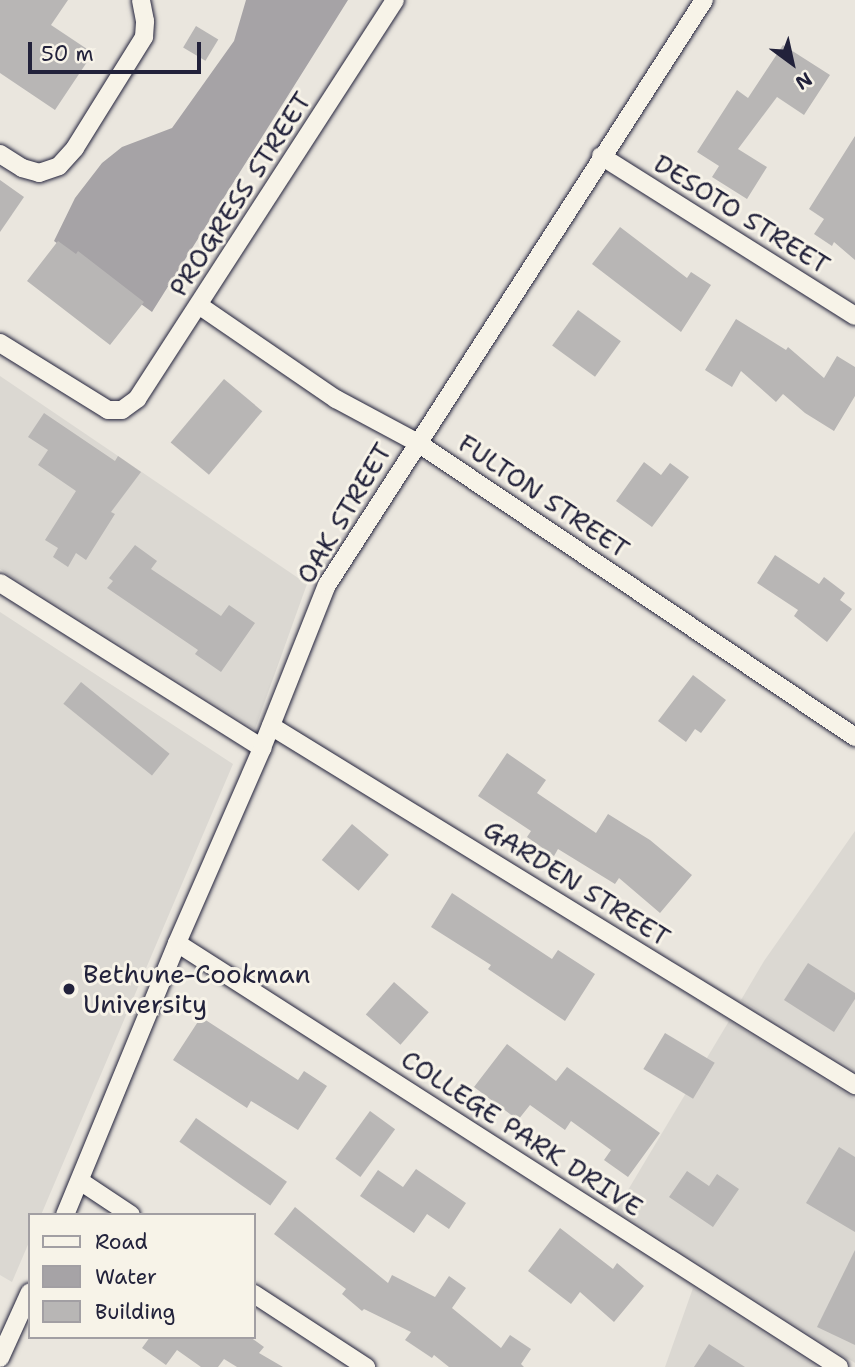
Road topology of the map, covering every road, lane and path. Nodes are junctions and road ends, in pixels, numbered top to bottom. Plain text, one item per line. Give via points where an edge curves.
1 (141, 0) edge
2 (394, 0) edge
3 (704, 0) edge
4 (0, 154) edge
5 (601, 156) junction
6 (200, 306) junction
7 (855, 316) edge
8 (0, 343) edge
9 (418, 443) junction
10 (0, 583) edge
11 (271, 726) junction
12 (855, 737) edge
13 (262, 748) junction
14 (177, 943) junction
15 (855, 1085) edge
16 (80, 1181) junction
17 (66, 1213) edge
18 (128, 1213) edge
19 (256, 1295) edge
20 (28, 1296) edge
21 (0, 1358) edge
22 (366, 1367) edge
23 (839, 1367) edge

1 - 4 street via 144,37 60,166 39,173
2 - 6 street, PROGRESS STREET
3 - 5 street, OAK STREET
5 - 7 street, DESOTO STREET
5 - 9 street, OAK STREET
6 - 8 street, PROGRESS STREET via 137,399 122,410 107,410
6 - 9 street, FULTON STREET via 336,399
9 - 11 street, OAK STREET via 327,585
9 - 12 street, FULTON STREET
10 - 13 street
11 - 13 street, OAK STREET
11 - 15 street, GARDEN STREET
13 - 14 street, OAK STREET
14 - 16 street, OAK STREET
14 - 23 street, COLLEGE PARK DRIVE
16 - 17 street, OAK STREET
16 - 18 street
19 - 22 street
20 - 21 street

